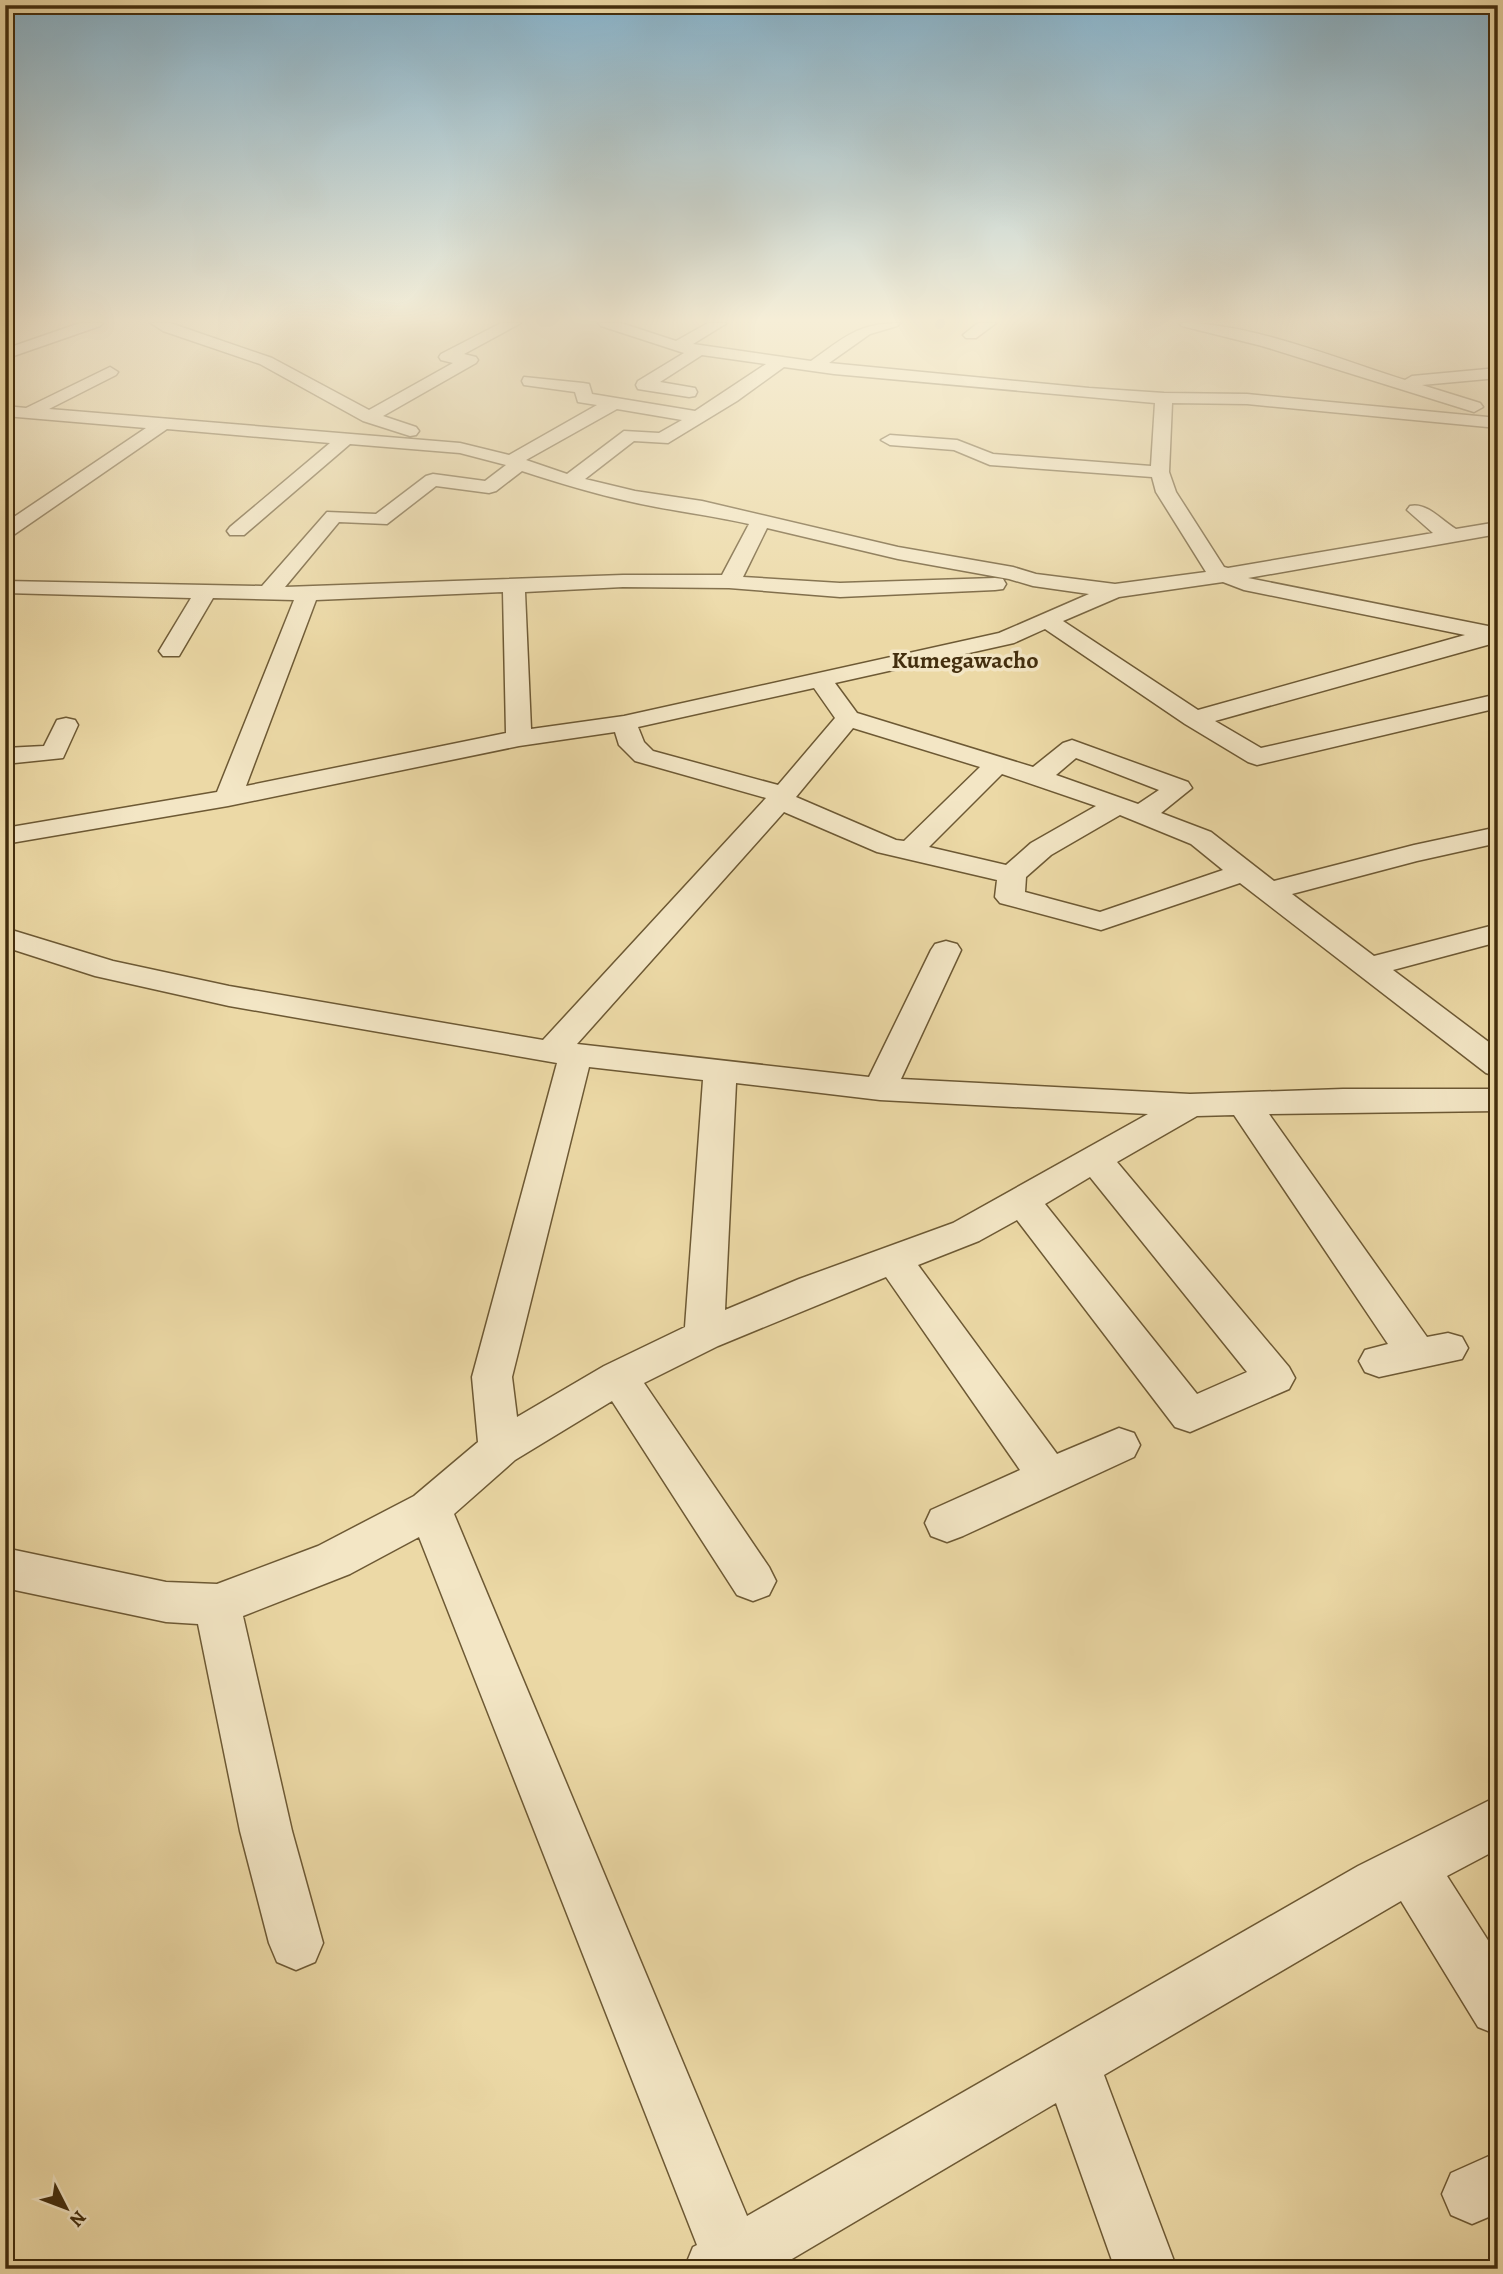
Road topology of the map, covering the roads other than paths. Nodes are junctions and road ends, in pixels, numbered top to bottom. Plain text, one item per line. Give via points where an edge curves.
1 (156, 429) edge
2 (225, 429) edge
3 (405, 429) edge
4 (570, 429) edge
5 (678, 429) edge
6 (1162, 429) edge
7 (345, 439) junction
8 (890, 440) dead end
9 (460, 448) junction
10 (515, 462) junction
11 (1160, 472) junction
12 (570, 481) junction
13 (1417, 510) dead end
14 (761, 521) junction
15 (1498, 528) edge
16 (237, 531) dead end
17 (5, 532) edge
18 (1452, 536) junction
19 (1226, 576) junction
20 (1033, 580) junction
21 (729, 582) junction
22 (514, 586) junction
23 (5, 587) edge
24 (1115, 591) junction
25 (205, 593) junction
26 (267, 594) junction
27 (307, 594) junction
28 (1049, 622) junction
29 (1496, 634) edge
30 (171, 650) dead end
31 (820, 679) junction
32 (1498, 701) edge
33 (848, 718) junction
34 (1194, 719) junction
35 (624, 723) junction
36 (66, 725) dead end
37 (519, 738) junction
38 (5, 757) edge
39 (998, 764) junction
40 (1038, 777) junction
41 (782, 797) junction
42 (228, 798) junction
43 (1129, 809) junction
44 (1498, 835) edge
45 (5, 836) edge
46 (911, 850) junction
47 (1244, 872) junction
48 (1012, 875) junction
49 (1270, 891) junction
50 (1498, 933) edge
51 (5, 937) edge
52 (946, 950) dead end
53 (1370, 967) junction
54 (564, 1053) junction
55 (1498, 1066) edge
56 (720, 1070) junction
57 (880, 1089) junction
58 (1498, 1100) edge
59 (1244, 1103) junction
60 (1190, 1105) junction
61 (1095, 1159) junction
62 (1022, 1200) junction
63 (894, 1260) junction
64 (704, 1335) junction
65 (1379, 1361) dead end
66 (618, 1377) junction
67 (1119, 1446) dead end
68 (500, 1448) junction
69 (1049, 1477) junction
70 (430, 1508) junction
71 (947, 1523) dead end
72 (5, 1568) edge
73 (753, 1581) dead end
74 (217, 1605) junction
75 (1498, 1821) edge
76 (1410, 1867) junction
77 (296, 1943) dead end
78 (1498, 2007) edge
79 (1071, 2064) junction
80 (745, 2259) edge
81 (1146, 2269) edge

1 - 17 street
2 - 7 street
3 - 9 street
4 - 10 street
5 - 12 street via 662,439 629,435
6 - 11 street
7 - 9 street
7 - 16 street
8 - 11 street via 957,445 990,459
9 - 10 street
10 - 12 street
10 - 26 street via 489,487 433,480 380,520 334,516
11 - 19 street via 1166,492 1216,571
12 - 14 street
13 - 18 street
14 - 20 street
14 - 21 street
15 - 18 street
18 - 19 street
19 - 24 street
19 - 29 street via 1244,584
20 - 21 street via 840,590
20 - 24 street
21 - 22 street
22 - 27 street
22 - 37 street
23 - 25 street
24 - 28 street
25 - 26 street
25 - 30 street
26 - 27 street
27 - 42 street
28 - 31 street via 1006,638
28 - 34 street
29 - 34 street
31 - 33 street
31 - 35 street
32 - 34 street via 1257,757
33 - 39 street
33 - 41 street
35 - 37 street
35 - 41 street via 632,745 644,755
36 - 38 street via 54,753
37 - 42 street
39 - 40 street
39 - 46 street
40 - 43 street
40 - 43 street via 1072,748 1179,788
41 - 46 street via 887,846
41 - 54 street
42 - 45 street
43 - 47 street via 1201,838
43 - 48 street via 1041,849
44 - 49 street
46 - 48 street
47 - 48 street via 1101,921 1010,897
47 - 49 street
49 - 53 street
50 - 53 street
51 - 54 street via 106,969 229,996
52 - 57 street
53 - 55 street
54 - 56 street
54 - 68 street via 492,1377
56 - 57 street
56 - 64 street
57 - 60 street
58 - 59 street
59 - 60 street
59 - 65 street via 1433,1351
60 - 61 street
61 - 62 street
61 - 62 street via 1275,1378 1190,1415
62 - 63 street via 967,1232
63 - 64 street
63 - 69 street
64 - 66 street
66 - 68 street
66 - 73 street
67 - 69 street
68 - 70 street
69 - 71 street
70 - 74 street via 334,1560
70 - 80 street
72 - 74 street via 166,1602
74 - 77 street via 266,1831
75 - 76 street
76 - 78 street
76 - 79 street
79 - 80 street
79 - 81 street

